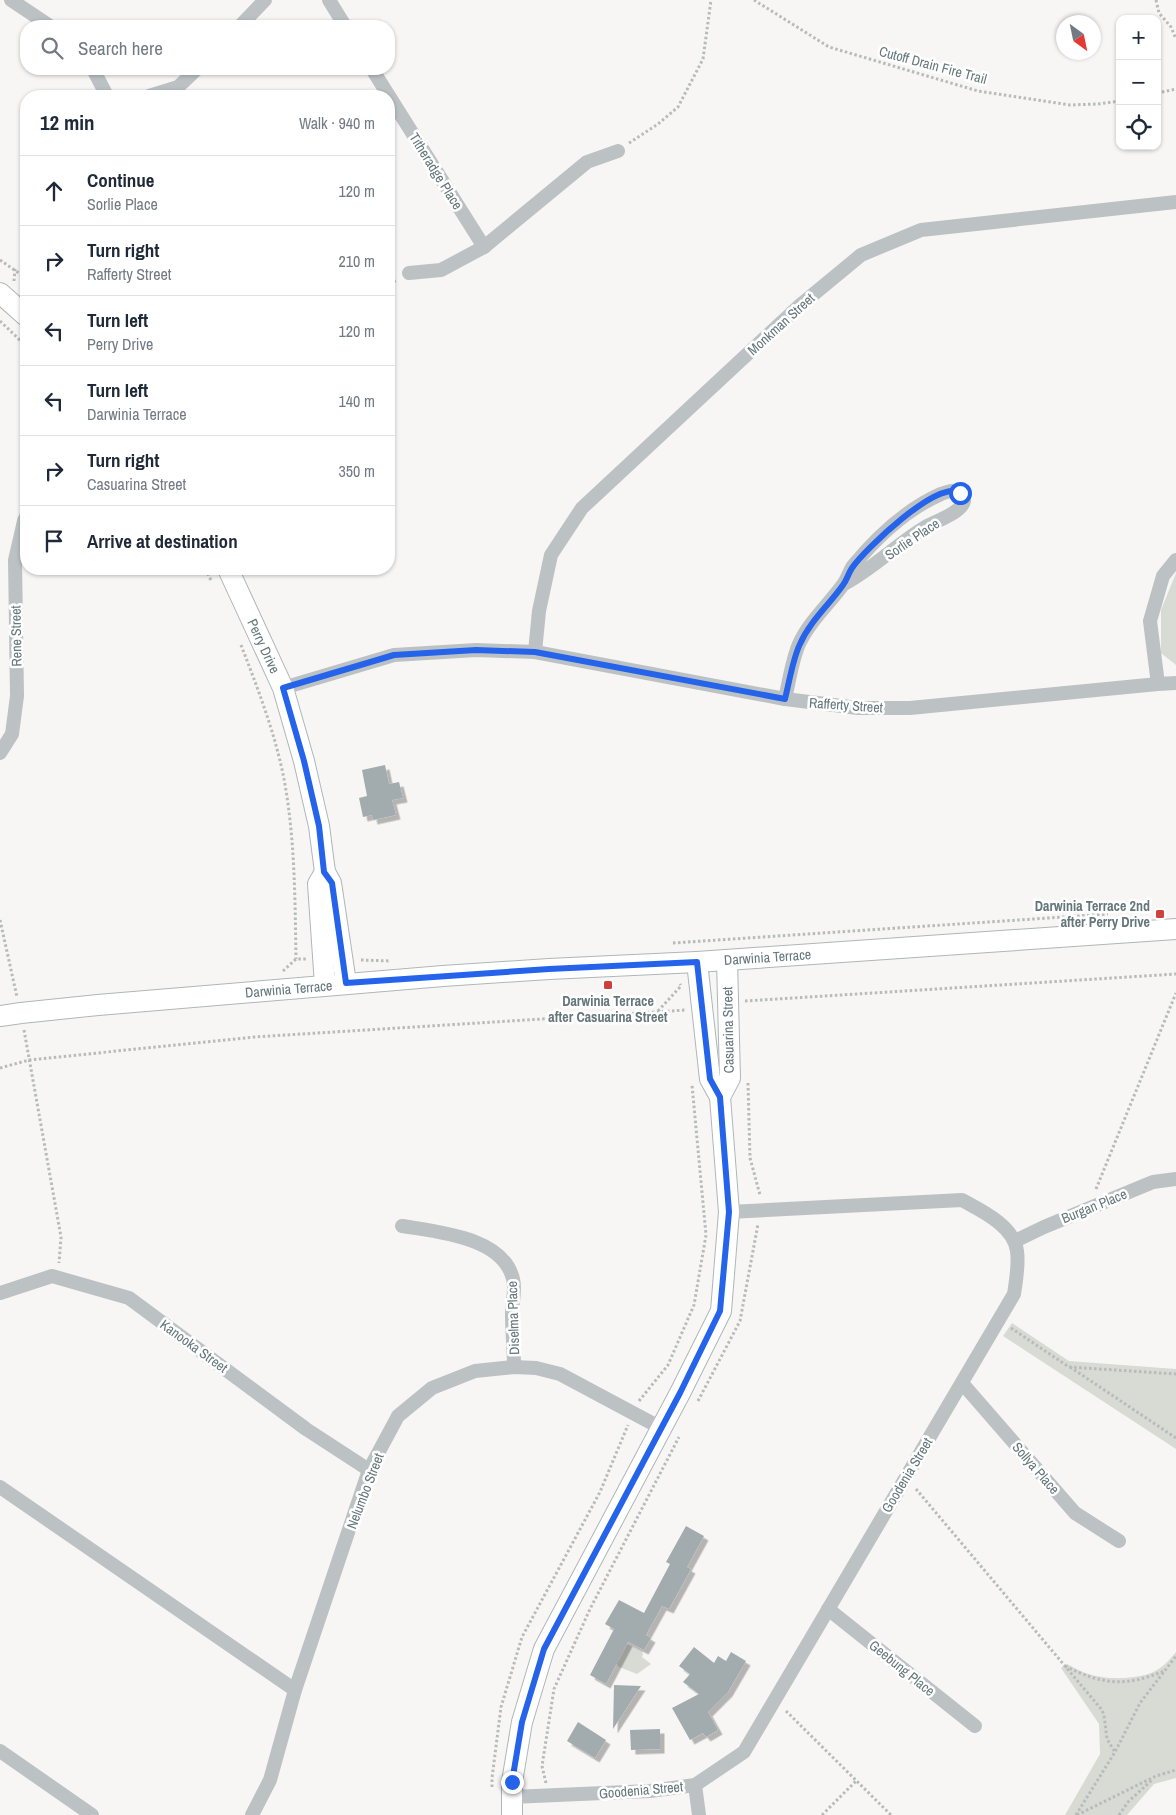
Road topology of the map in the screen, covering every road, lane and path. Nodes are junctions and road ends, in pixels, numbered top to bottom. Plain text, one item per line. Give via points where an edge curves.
1 (11, 0) edge
2 (265, 0) edge
3 (329, 0) edge
4 (711, 0) edge
5 (754, 0) edge
6 (1156, 0) edge
7 (41, 20) edge
8 (246, 20) edge
9 (341, 20) edge
10 (1176, 39) edge
11 (96, 75) edge
12 (191, 75) edge
13 (376, 75) edge
14 (1176, 89) edge
15 (104, 90) edge
16 (171, 90) edge
17 (385, 90) edge
18 (1161, 92) edge
19 (1116, 102) edge
20 (395, 106) edge
21 (618, 151) joint
22 (1176, 202) edge
23 (484, 247) junction
24 (0, 260) edge
25 (409, 273) dead end
26 (20, 274) edge
27 (0, 294) edge
28 (20, 308) edge
29 (0, 321) edge
30 (20, 340) edge
31 (20, 538) edge
32 (1176, 560) edge
33 (208, 575) edge
34 (231, 575) edge
35 (844, 584) junction
36 (214, 585) dead end
37 (241, 643) dead end
38 (535, 652) junction
39 (1158, 684) junction
40 (1176, 684) edge
41 (283, 688) junction
42 (785, 699) junction
43 (0, 753) edge
44 (324, 872) junction
45 (0, 920) edge
46 (1176, 929) edge
47 (296, 959) dead end
48 (727, 960) junction
49 (697, 962) junction
50 (1176, 974) edge
51 (346, 983) junction
52 (325, 985) junction
53 (1176, 993) edge
54 (21, 1012) junction
55 (728, 1013) junction
56 (703, 1015) junction
57 (0, 1016) edge
58 (29, 1060) junction
59 (0, 1068) edge
60 (720, 1097) junction
61 (1176, 1180) edge
62 (1088, 1209) junction
63 (729, 1212) junction
64 (402, 1226) dead end
65 (1015, 1241) junction
66 (58, 1279) junction
67 (0, 1294) edge
68 (1000, 1320) junction
69 (514, 1367) junction
70 (1069, 1367) junction
71 (1176, 1374) edge
72 (962, 1383) junction
73 (661, 1428) junction
74 (1176, 1438) edge
75 (370, 1470) junction
76 (906, 1477) junction
77 (0, 1487) edge
78 (1119, 1541) dead end
79 (828, 1609) junction
80 (1176, 1656) edge
81 (1063, 1664) junction
82 (1164, 1671) junction
83 (295, 1690) junction
84 (775, 1700) junction
85 (975, 1726) dead end
86 (1115, 1752) junction
87 (1, 1755) edge
88 (1176, 1770) edge
89 (1156, 1776) junction
90 (857, 1780) junction
91 (695, 1785) junction
92 (511, 1806) edge
93 (92, 1815) edge
94 (252, 1815) edge
95 (699, 1815) edge
96 (822, 1815) edge
97 (891, 1815) edge
98 (1076, 1815) edge
99 (1119, 1815) edge

1 - 7 street
2 - 8 street
3 - 9 street
4 - 21 path via 703,59 678,107
5 - 19 path, Cutoff Drain Fire Trail via 829,47 978,91 1070,105
6 - 10 path via 1160,14
11 - 15 street
12 - 16 street via 178,88
13 - 17 street, Titheradge Place
14 - 18 path
20 - 23 street, Titheradge Place
21 - 23 street via 587,162
22 - 38 street, Monkman Street via 921,230 861,255 798,307 582,508 551,554 539,611
23 - 25 street via 441,270
24 - 26 path
27 - 28 street
29 - 30 path
31 - 43 street, Rene Street via 15,560 17,696 12,734
32 - 39 street via 1164,576 1150,621
33 - 36 path
34 - 41 street, Perry Drive
35 - 35 street, Sorlie Place via 866,551 899,521 945,492 954,490 962,494 964,502 960,509 926,527 863,574
35 - 42 street, Sorlie Place via 799,644
37 - 47 path via 267,711 284,779 292,839
38 - 41 street, Rafferty Street via 476,650 394,655
38 - 42 street, Rafferty Street
39 - 40 street, Rafferty Street
39 - 42 street, Rafferty Street via 910,708 858,708
41 - 44 street, Perry Drive via 319,826
44 - 51 street, Perry Drive via 332,883
44 - 52 street, Perry Drive via 318,884
45 - 54 path
46 - 48 street, Darwinia Terrace
48 - 49 street, Darwinia Terrace
48 - 55 street, Casuarina Street
49 - 51 street, Darwinia Terrace
49 - 56 street, Casuarina Street
50 - 55 path via 746,1000
51 - 52 street, Darwinia Terrace
52 - 54 street, Darwinia Terrace
53 - 62 path
54 - 57 street, Darwinia Terrace
54 - 58 path
55 - 60 street, Casuarina Street via 730,1078
56 - 58 path via 685,1010 254,1037
56 - 60 street, Casuarina Street via 710,1079
58 - 59 path
58 - 66 path via 61,1237
60 - 63 street, Casuarina Street
61 - 62 street, Burgan Place via 1153,1182
62 - 65 street, Burgan Place
63 - 65 street via 962,1200 993,1217
63 - 73 street, Casuarina Street via 720,1311
64 - 69 street, Diselma Place via 454,1235 486,1246 504,1260 513,1280
65 - 68 street, Goodenia Street via 1018,1253 1014,1294
66 - 67 street, Kanooka Street via 52,1276
66 - 75 street, Kanooka Street via 128,1298 306,1429
68 - 70 path
68 - 72 street, Goodenia Street
69 - 73 street, Nelumbo Street via 560,1374
69 - 75 street, Nelumbo Street via 475,1371 432,1388 398,1416
70 - 71 path
70 - 74 path
72 - 76 street, Goodenia Street
72 - 78 street, Sollya Place via 1075,1513
73 - 92 street, Casuarina Street via 544,1649 522,1722
75 - 83 street, Nelumbo Street
76 - 79 street, Goodenia Street
76 - 81 path
77 - 83 street
79 - 84 street, Goodenia Street
79 - 85 street, Geebung Place
80 - 82 path
81 - 82 path via 1100,1680 1120,1683
81 - 86 path via 1102,1710 1107,1739
82 - 86 path via 1140,1703
83 - 94 street, Nelumbo Street via 270,1780
84 - 90 path
84 - 91 street, Goodenia Street via 744,1752
86 - 98 path
87 - 93 street
88 - 89 path
89 - 98 path
89 - 99 path
90 - 96 path
90 - 97 path
91 - 92 street, Goodenia Street
91 - 95 street

